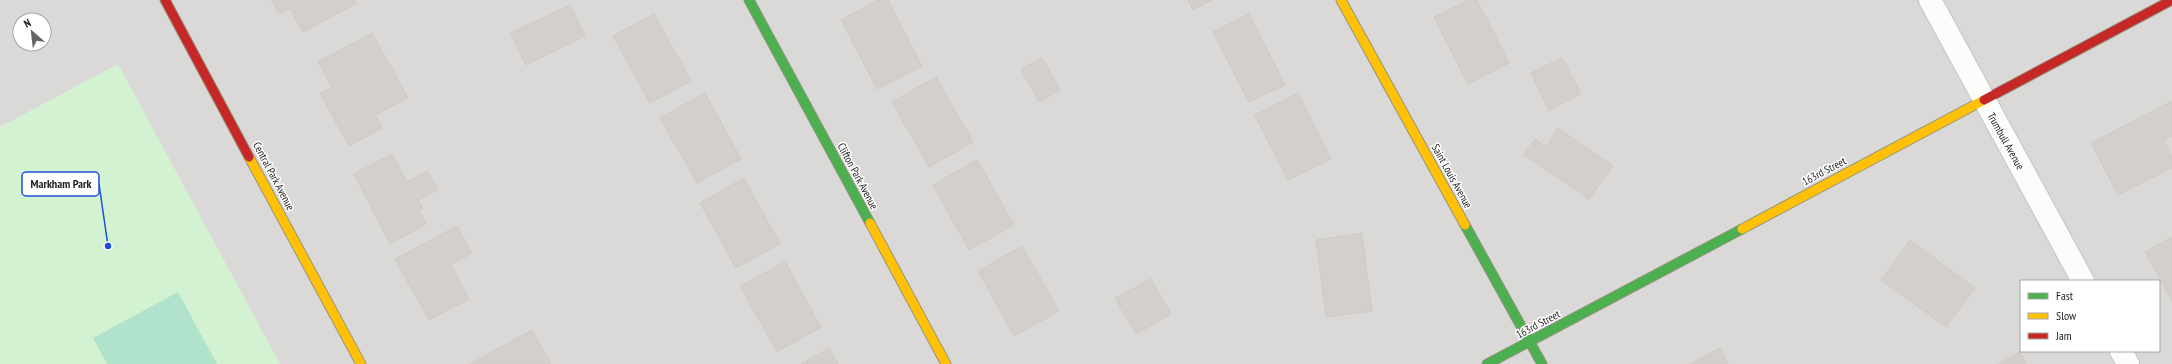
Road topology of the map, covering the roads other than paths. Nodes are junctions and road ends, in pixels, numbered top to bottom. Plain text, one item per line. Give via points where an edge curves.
1 (165, 0) edge
2 (749, 0) edge
3 (1341, 0) edge
4 (1930, 0) edge
5 (2172, 0) edge
6 (1984, 100) junction
7 (2082, 280) edge
8 (1530, 342) junction
9 (2122, 352) edge
10 (362, 364) edge
11 (946, 364) edge
12 (1487, 364) edge
13 (1542, 364) edge
14 (2128, 364) edge

1 - 10 street, Central Park Avenue
2 - 11 street, Clifton Park Avenue
3 - 8 street, Saint Louis Avenue
4 - 6 street, Trumbull Avenue
5 - 6 street, 163rd Street
6 - 7 street, Trumbull Avenue
6 - 8 street, 163rd Street
8 - 12 street, 163rd Street
8 - 13 street, Saint Louis Avenue
9 - 14 street

